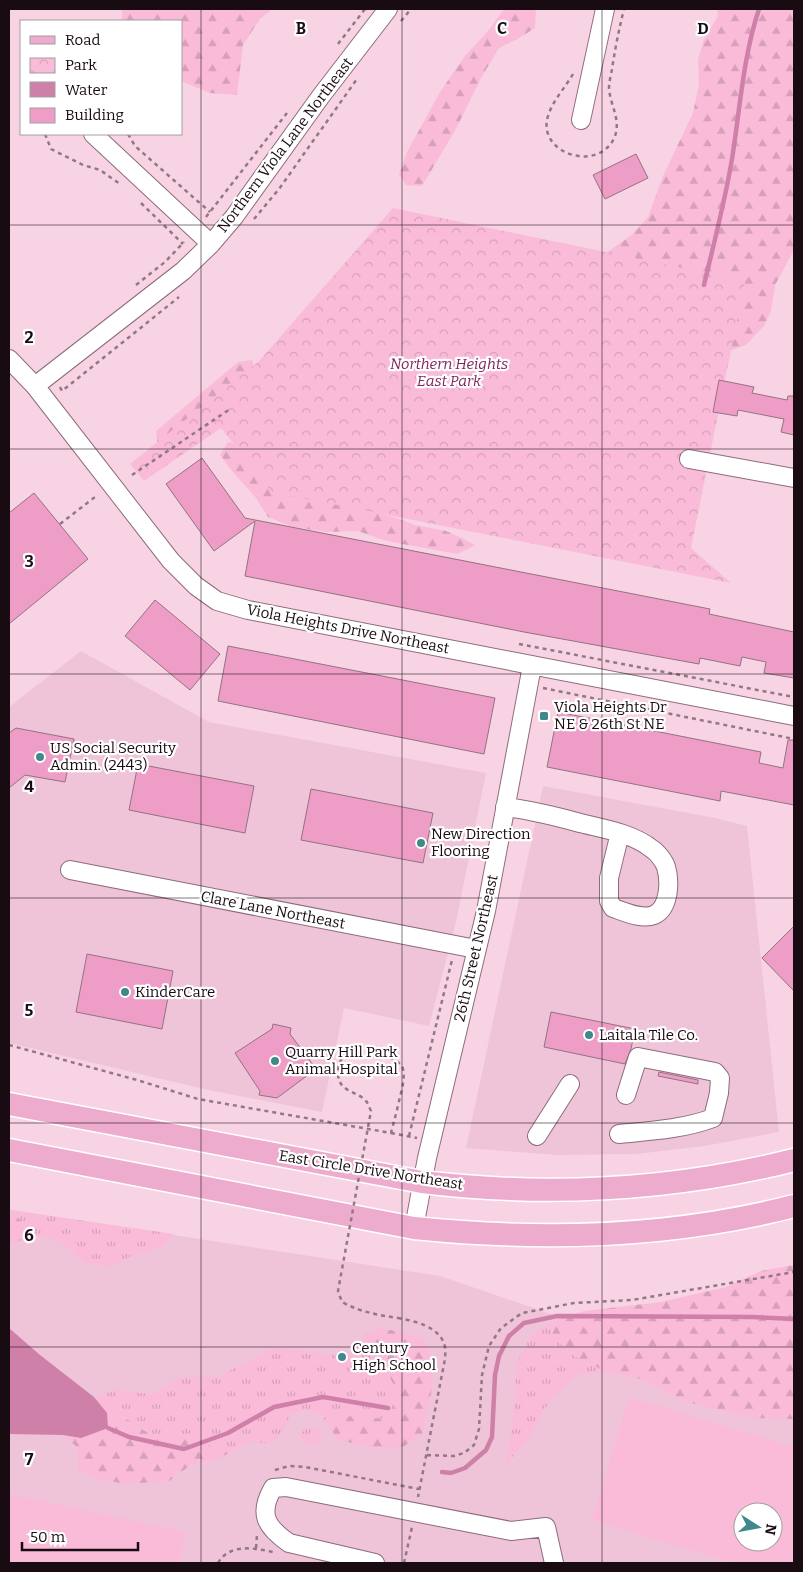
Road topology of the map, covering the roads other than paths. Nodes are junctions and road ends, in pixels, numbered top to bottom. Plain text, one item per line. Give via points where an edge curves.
1 (388, 9) edge
2 (605, 9) edge
3 (581, 120) dead end
4 (94, 135) edge
5 (211, 244) junction
6 (9, 359) edge
7 (35, 386) junction
8 (689, 459) dead end
9 (794, 478) edge
10 (532, 666) junction
11 (794, 716) edge
12 (506, 807) junction
13 (620, 833) junction
14 (70, 870) dead end
15 (476, 950) junction
16 (570, 1084) dead end
17 (626, 1095) dead end
18 (9, 1104) edge
19 (618, 1134) dead end
20 (537, 1136) dead end
21 (9, 1150) edge
22 (794, 1160) edge
23 (422, 1182) junction
24 (794, 1206) edge
25 (414, 1228) junction
26 (375, 1563) edge
27 (554, 1563) edge

1 - 5 street, Northern Viola Lane Northeast
2 - 3 street
4 - 5 street
5 - 7 street, Northern Viola Lane Northeast via 183,271
6 - 7 street, Viola Heights Drive Northeast
7 - 10 street, Viola Heights Drive Northeast via 171,562 217,601 248,610
8 - 9 street
10 - 11 street, Viola Heights Drive Northeast
10 - 12 street, 26th Street Northeast
12 - 13 street via 527,809
12 - 15 street, 26th Street Northeast
13 - 13 street via 654,850 665,865 666,899 662,910 653,916 613,908 609,901 609,878
14 - 15 street, Clare Lane Northeast
15 - 23 street, 26th Street Northeast
16 - 20 street
17 - 19 street via 638,1057 715,1072 720,1078 713,1118 699,1123
18 - 23 main road, East Circle Drive Northeast
21 - 25 main road
22 - 23 main road, East Circle Drive Northeast via 706,1179 621,1189 531,1190
23 - 25 street, 26th Street Northeast
24 - 25 main road via 646,1232 533,1236
26 - 27 street via 289,1543 277,1535 264,1512 273,1488 286,1487 511,1531 546,1527

